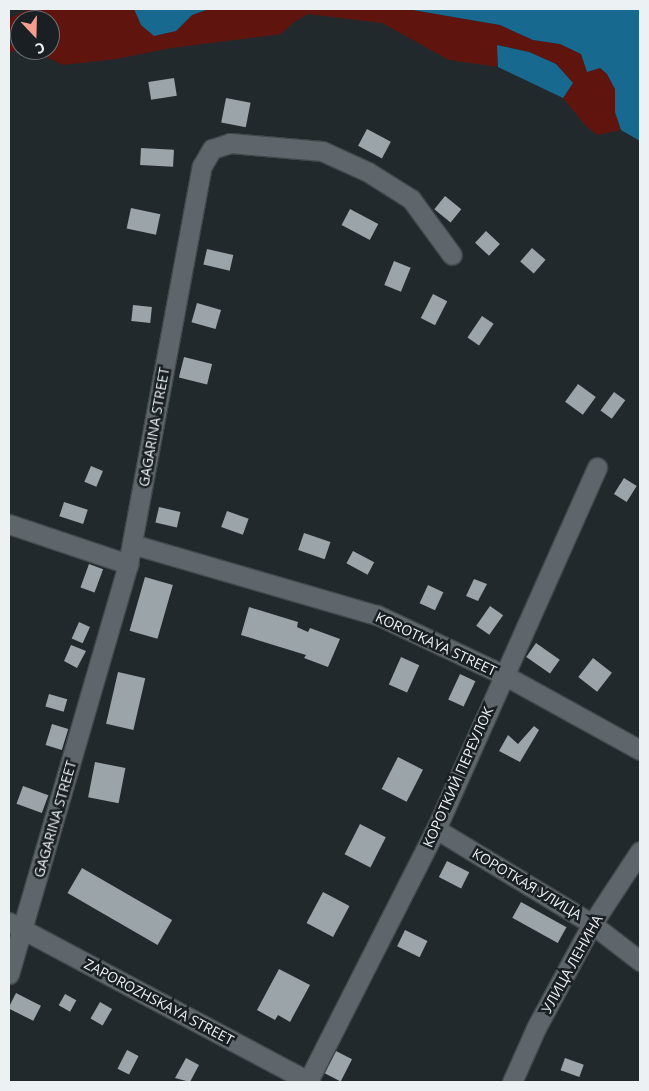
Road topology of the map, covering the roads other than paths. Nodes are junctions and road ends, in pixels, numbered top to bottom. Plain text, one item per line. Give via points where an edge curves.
1 (452, 255) dead end
2 (597, 467) dead end
3 (9, 524) edge
4 (132, 544) junction
5 (128, 564) junction
6 (504, 675) junction
7 (640, 750) edge
8 (436, 829) junction
9 (640, 850) edge
10 (592, 924) junction
11 (16, 926) edge
12 (640, 961) edge
13 (9, 974) edge
14 (309, 1082) edge
15 (512, 1082) edge

1 - 4 street, GAGARINA STREET via 411,199 368,172 329,154 230,143 212,148 202,166
2 - 6 street, КОРОТКИЙ ПЕРЕУЛОК
3 - 5 street
4 - 5 street, GAGARINA STREET
4 - 6 street, KOROTKAYA STREET via 377,615
5 - 11 street, GAGARINA STREET
6 - 7 street, KOROTKAYA STREET
6 - 8 street, КОРОТКИЙ ПЕРЕУЛОК
8 - 10 street, КОРОТКАЯ УЛИЦА
8 - 14 street, КОРОТКИЙ ПЕРЕУЛОК
9 - 10 street, УЛИЦА ЛЕНИНА
10 - 12 street, КОРОТКАЯ УЛИЦА
10 - 15 street, УЛИЦА ЛЕНИНА via 536,1028
11 - 13 street, GAGARINA STREET
11 - 14 street, ZAPOROZHSKAYA STREET

